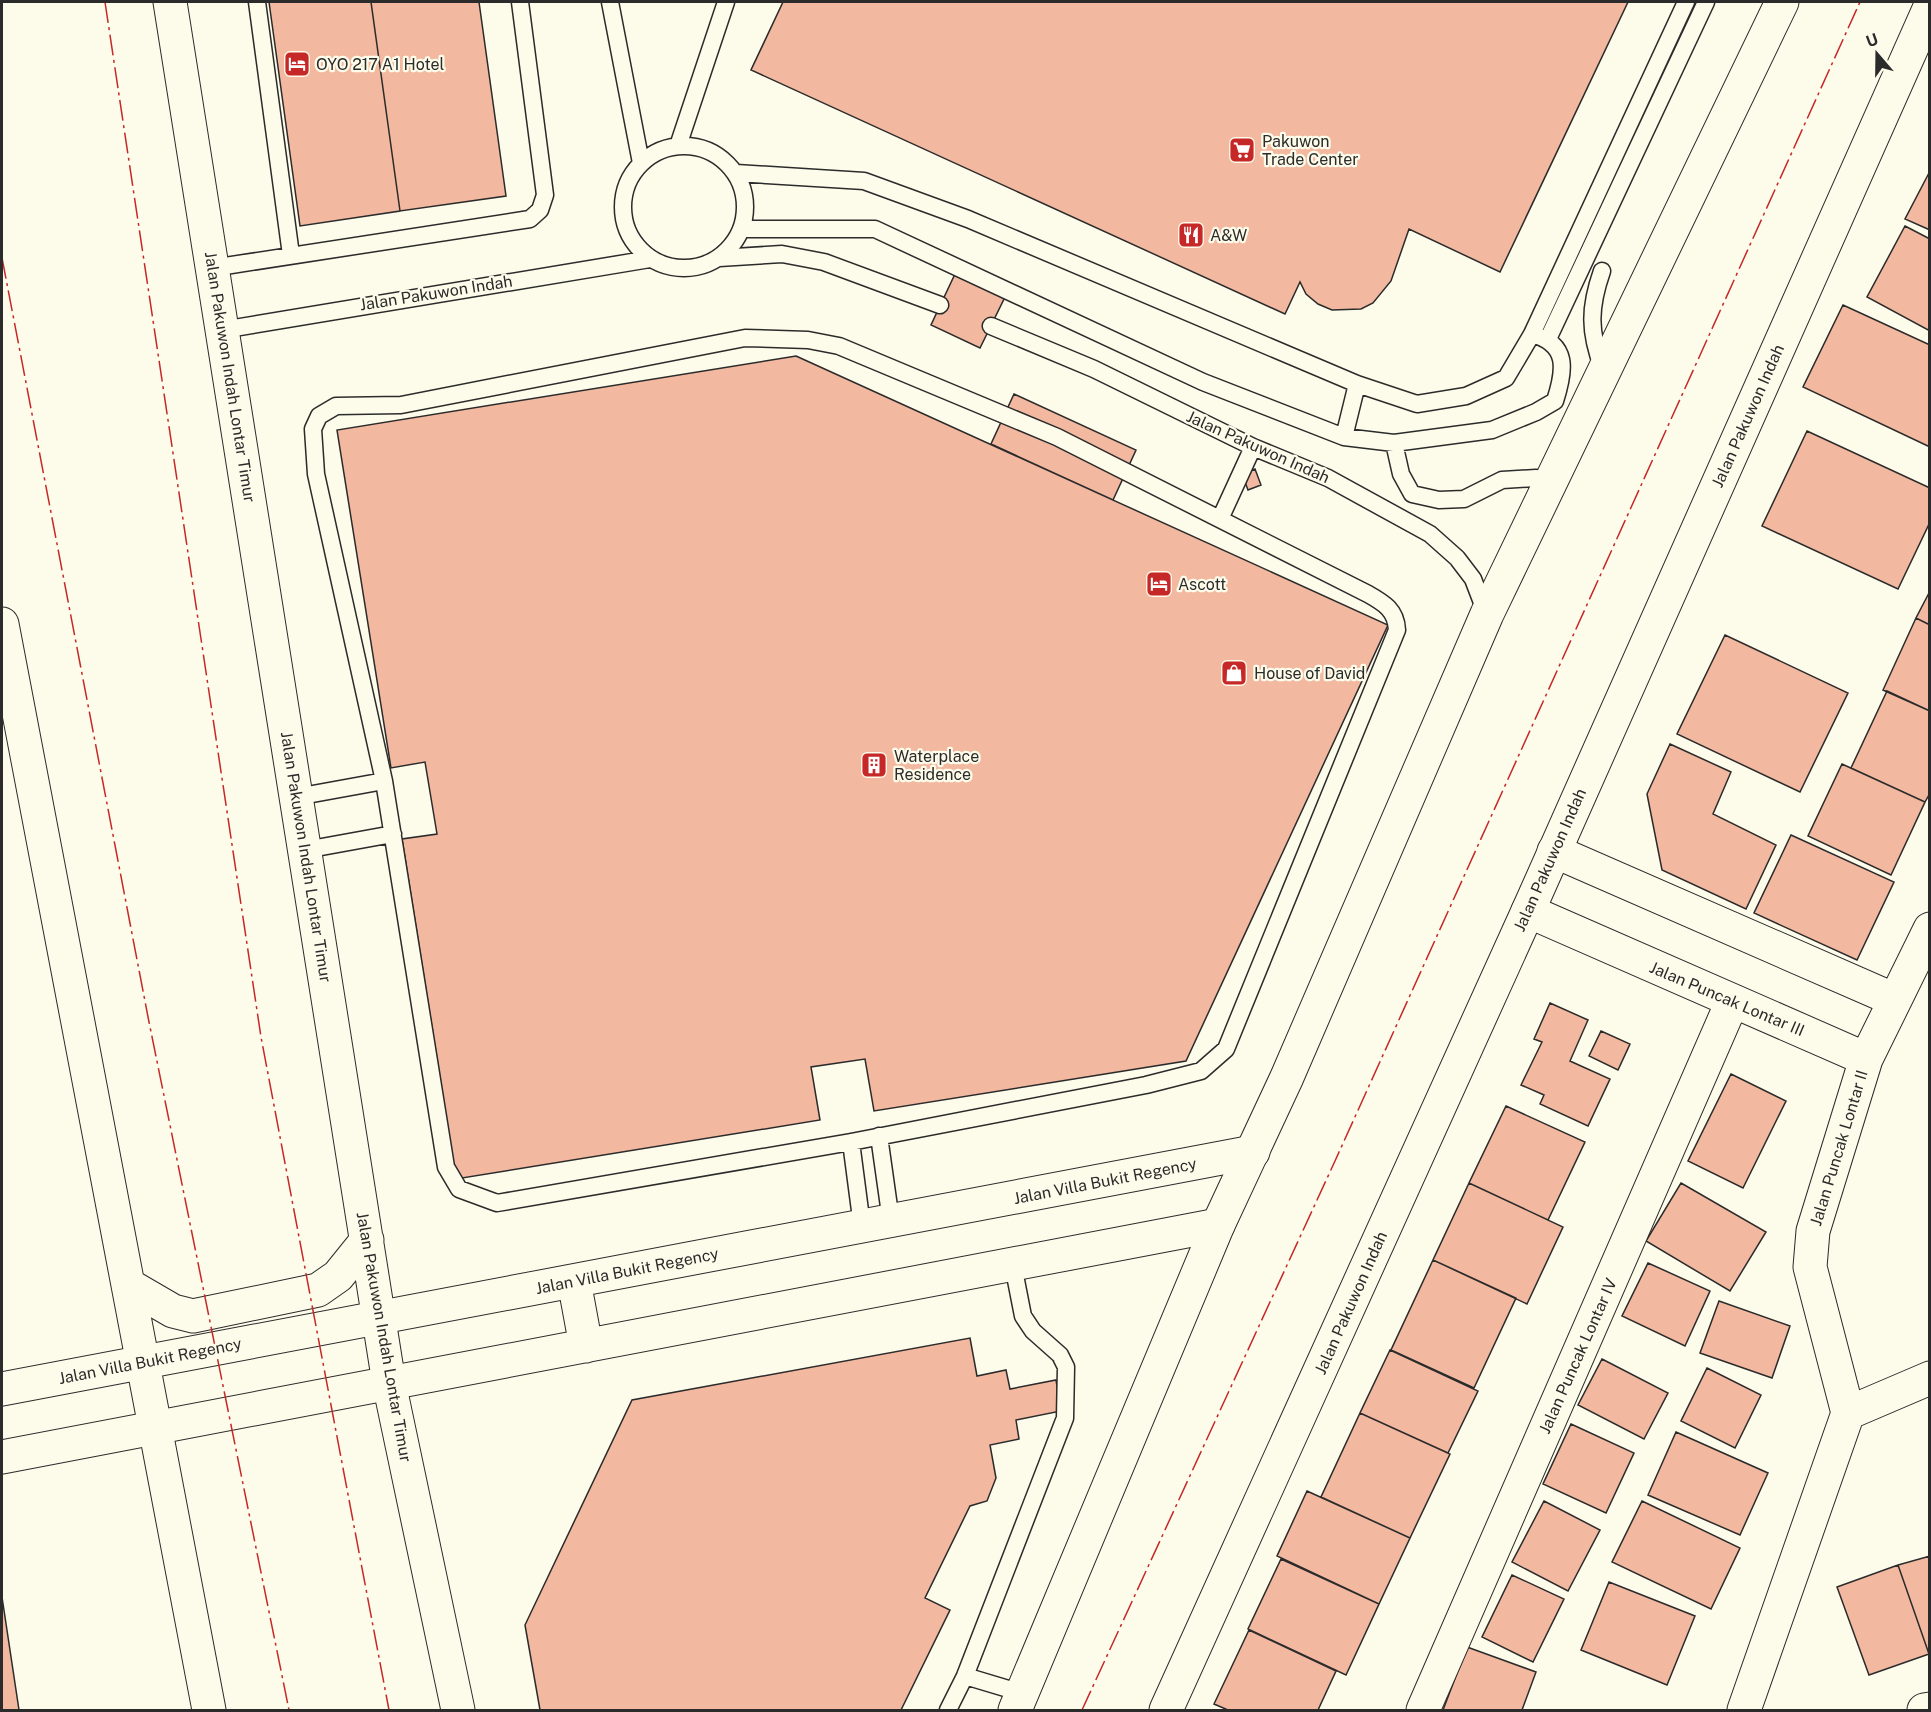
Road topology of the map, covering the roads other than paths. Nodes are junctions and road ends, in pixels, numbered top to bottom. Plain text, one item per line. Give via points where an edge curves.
1 (170, 2) edge
2 (257, 2) edge
3 (520, 2) edge
4 (610, 2) edge
5 (726, 2) edge
6 (1686, 2) edge
7 (1706, 2) edge
8 (1782, 2) edge
9 (1929, 7) edge
10 (678, 146) junction
11 (641, 163) junction
12 (735, 173) junction
13 (741, 229) junction
14 (291, 255) junction
15 (719, 258) junction
16 (650, 259) junction
17 (212, 268) junction
18 (1602, 271) dead end
19 (940, 305) dead end
20 (991, 326) dead end
21 (222, 330) junction
22 (1532, 334) junction
23 (1548, 339) junction
24 (1605, 373) junction
25 (1356, 384) junction
26 (1344, 437) junction
27 (1394, 443) junction
28 (1253, 447) junction
29 (1552, 482) junction
30 (1220, 519) junction
31 (1487, 614) junction
32 (2, 624) edge
33 (384, 781) junction
34 (296, 797) junction
35 (393, 834) junction
36 (305, 850) junction
37 (1554, 851) junction
38 (1528, 911) junction
39 (1929, 929) edge
40 (1895, 1000) junction
41 (1732, 1002) junction
42 (1866, 1059) junction
43 (879, 1136) junction
44 (851, 1142) junction
45 (1253, 1152) junction
46 (877, 1224) junction
47 (1218, 1225) junction
48 (367, 1240) junction
49 (1013, 1265) junction
50 (574, 1281) junction
51 (130, 1286) junction
52 (379, 1318) junction
53 (586, 1346) junction
54 (144, 1362) junction
55 (1929, 1378) edge
56 (389, 1383) junction
57 (2, 1389) edge
58 (1848, 1413) junction
59 (155, 1428) junction
60 (2, 1457) edge
61 (965, 1676) junction
62 (1018, 1702) edge
63 (1929, 1708) edge
64 (209, 1710) edge
65 (458, 1710) edge
66 (948, 1710) edge
67 (1166, 1710) edge
68 (1424, 1710) edge
69 (1744, 1710) edge
70 (1924, 1710) edge

1 - 17 street, Jalan Pakuwon Indah Lontar Timur
2 - 14 lane
3 - 14 lane via 545,195 540,210 530,219
4 - 11 lane
5 - 10 lane
6 - 22 lane
7 - 23 lane
8 - 24 street
9 - 37 street, Jalan Pakuwon Indah
10 - 11 lane via 658,151
10 - 12 lane via 700,148 720,158
11 - 16 lane via 629,180 623,199 623,219 633,242
12 - 13 lane via 745,201
12 - 25 lane via 864,181 968,219
13 - 15 lane
13 - 26 lane via 876,229 1203,382
14 - 17 lane
15 - 16 lane via 697,267 672,268
15 - 19 lane via 782,254 824,262
16 - 21 lane, Jalan Pakuwon Indah
17 - 21 street, Jalan Pakuwon Indah Lontar Timur
18 - 24 lane via 1592,301 1592,324 1594,347
20 - 28 lane, Jalan Pakuwon Indah via 1094,369
21 - 34 street, Jalan Pakuwon Indah Lontar Timur
22 - 23 lane
22 - 25 lane via 1506,378 1466,396 1417,404
23 - 27 lane via 1560,353 1562,374 1555,401 1492,430
24 - 29 street
25 - 26 lane
26 - 27 lane
27 - 29 lane via 1401,474 1412,494 1439,500 1464,499 1502,480 1536,478
28 - 30 lane
28 - 31 lane, Jalan Pakuwon Indah via 1328,478 1430,534 1473,579
29 - 31 street
30 - 33 lane via 1058,437 839,346 808,340 745,338 714,342 401,405 336,406 319,416 313,429 316,474
30 - 43 lane via 1388,605 1397,630 1226,1049 1201,1071 1146,1085
31 - 45 street
32 - 51 street
33 - 34 lane
33 - 35 lane
34 - 36 street, Jalan Pakuwon Indah Lontar Timur
35 - 36 lane
35 - 44 lane via 446,1167 459,1189 498,1203
36 - 48 street, Jalan Pakuwon Indah Lontar Timur
37 - 38 street, Jalan Pakuwon Indah
37 - 40 street
38 - 41 street, Jalan Puncak Lontar III
38 - 67 street, Jalan Pakuwon Indah
39 - 40 street
40 - 42 street
41 - 42 street, Jalan Puncak Lontar III
41 - 68 street, Jalan Puncak Lontar IV
42 - 58 street, Jalan Puncak Lontar II via 1813,1231 1810,1267
43 - 44 lane
43 - 46 lane
44 - 46 lane
45 - 46 street, Jalan Villa Bukit Regency
45 - 47 street
46 - 50 street, Jalan Villa Bukit Regency
47 - 49 street
47 - 62 street
48 - 51 street via 338,1276 318,1290 193,1316 173,1311
48 - 52 street, Jalan Pakuwon Indah Lontar Timur
49 - 53 street
49 - 61 lane via 1023,1316 1060,1355 1066,1367 1065,1418
50 - 52 street, Jalan Villa Bukit Regency
50 - 53 street
51 - 54 street
52 - 54 street, Jalan Villa Bukit Regency
52 - 56 street, Jalan Pakuwon Indah Lontar Timur
53 - 56 street
54 - 57 street, Jalan Villa Bukit Regency
54 - 59 street
55 - 58 street
56 - 59 street
56 - 65 street, Jalan Pakuwon Indah Lontar Timur
58 - 69 street
59 - 60 street
59 - 64 street
61 - 62 lane
61 - 66 lane
63 - 70 street

